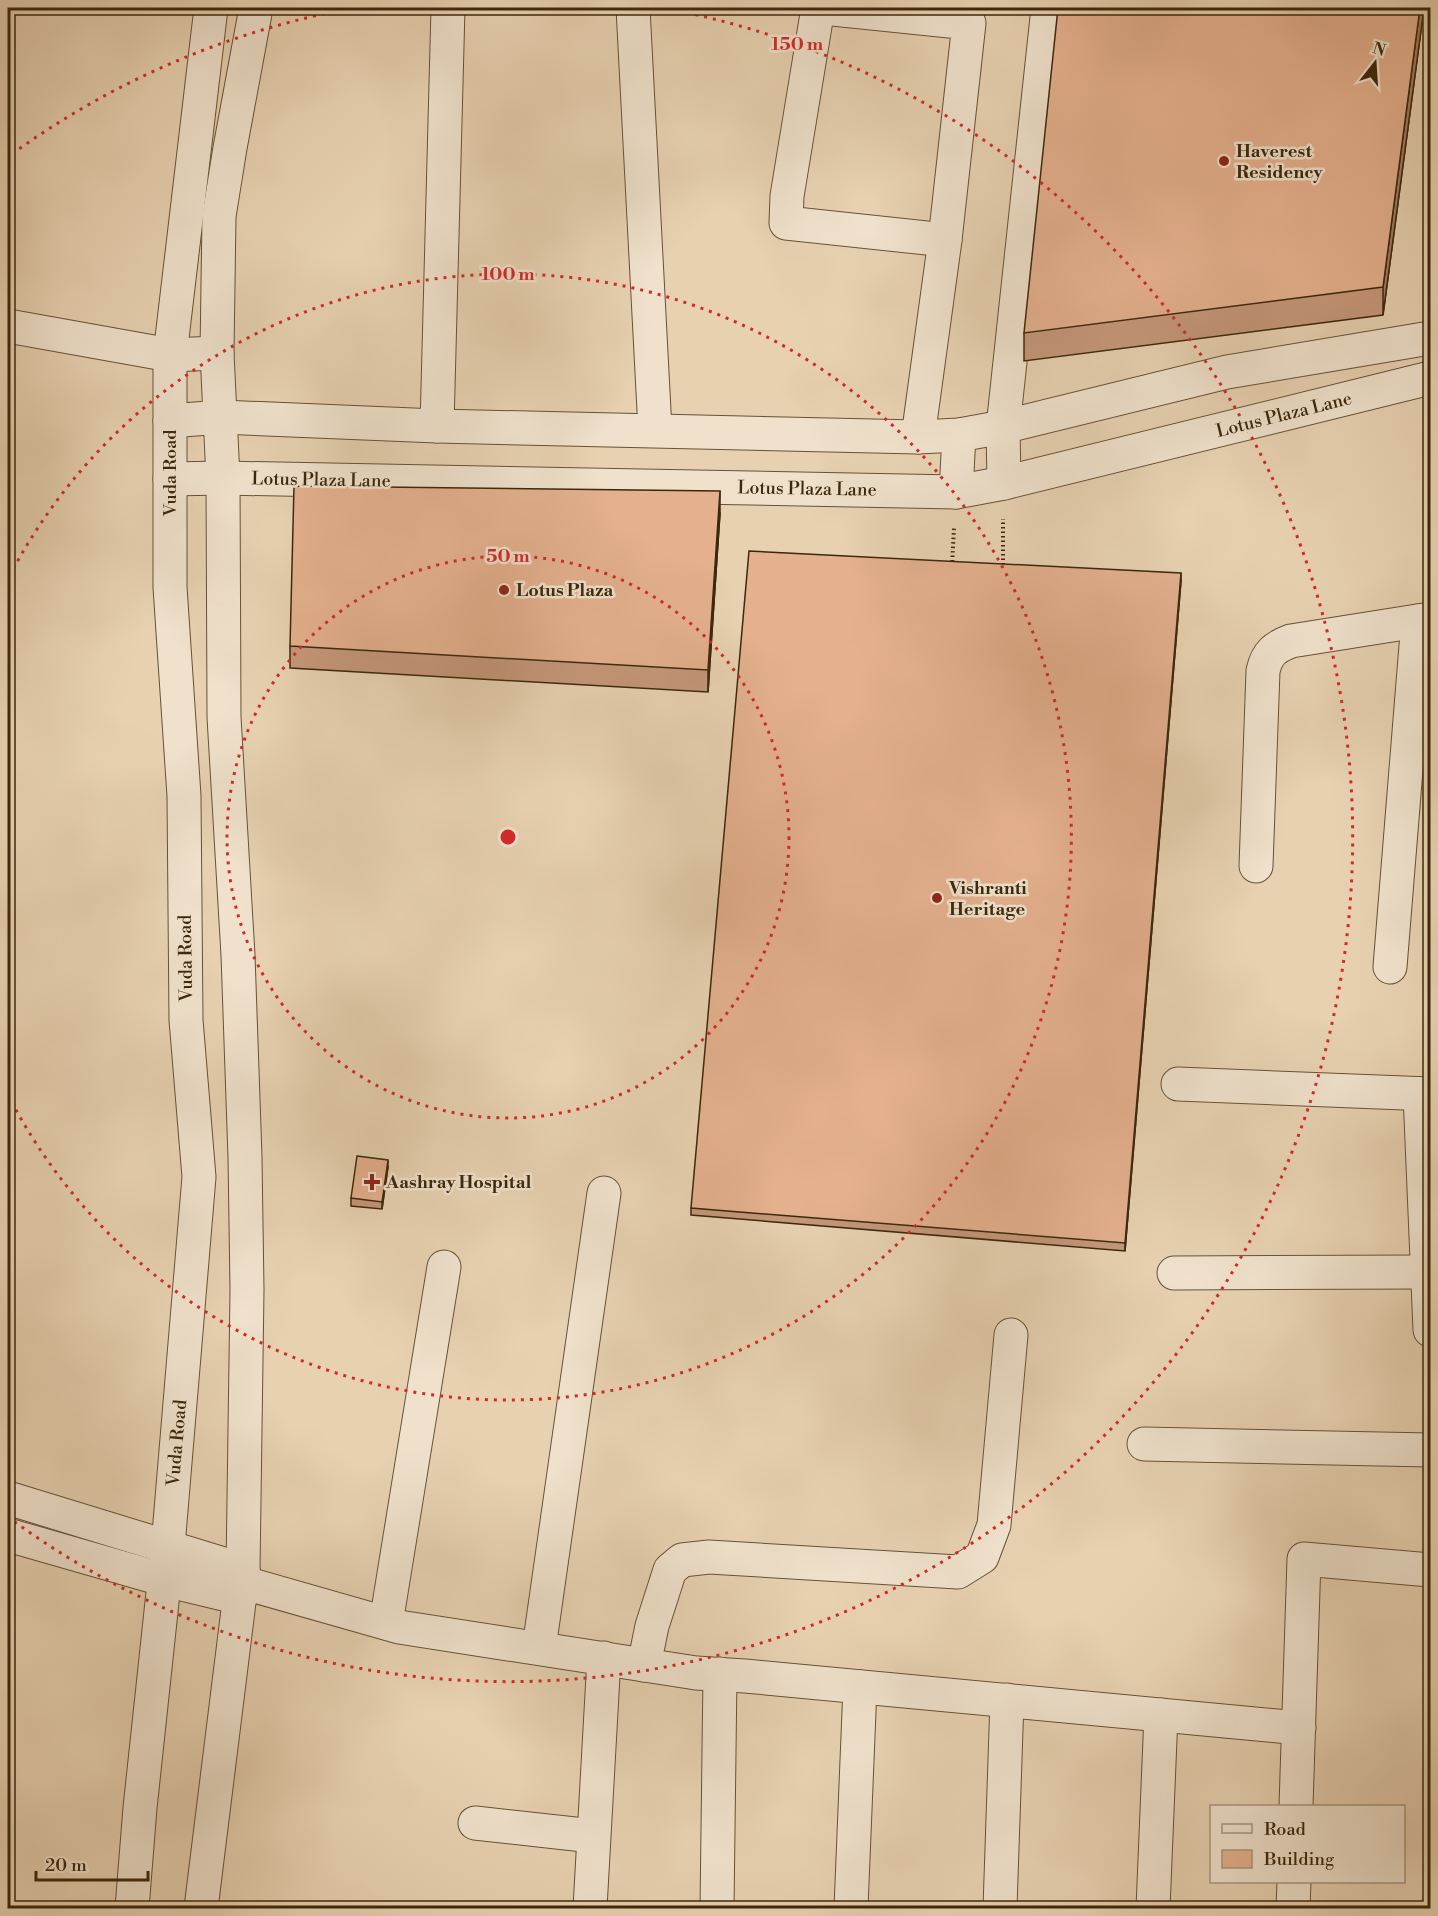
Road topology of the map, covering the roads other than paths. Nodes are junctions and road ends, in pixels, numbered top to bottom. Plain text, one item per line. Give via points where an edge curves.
1 (211, 8) edge
2 (256, 8) edge
3 (448, 8) edge
4 (633, 8) edge
5 (818, 8) edge
6 (824, 8) edge
7 (1048, 8) edge
8 (945, 240) junction
9 (8, 326) edge
10 (1431, 338) edge
11 (217, 353) junction
12 (170, 355) junction
13 (1431, 378) edge
14 (221, 417) junction
15 (170, 421) junction
16 (437, 426) junction
17 (1003, 427) junction
18 (655, 430) junction
19 (959, 435) junction
20 (918, 437) junction
21 (223, 478) junction
22 (170, 479) junction
23 (1004, 483) junction
24 (956, 492) junction
25 (1424, 620) edge
26 (1256, 866) dead end
27 (1390, 967) dead end
28 (1178, 1084) dead end
29 (1425, 1094) edge
30 (604, 1193) dead end
31 (444, 1267) dead end
32 (1428, 1272) junction
33 (1174, 1273) dead end
34 (1431, 1330) edge
35 (1011, 1335) dead end
36 (1144, 1444) dead end
37 (1431, 1450) edge
38 (8, 1498) edge
39 (8, 1535) edge
40 (168, 1546) junction
41 (1431, 1570) edge
42 (165, 1580) junction
43 (241, 1583) junction
44 (386, 1623) junction
45 (539, 1648) junction
46 (604, 1658) junction
47 (644, 1665) junction
48 (720, 1674) junction
49 (860, 1687) junction
50 (1007, 1700) junction
51 (1161, 1715) junction
52 (1299, 1728) junction
53 (1296, 1805) edge
54 (475, 1823) dead end
55 (593, 1836) junction
56 (1294, 1883) edge
57 (132, 1908) edge
58 (201, 1908) edge
59 (590, 1908) edge
60 (717, 1908) edge
61 (851, 1908) edge
62 (1000, 1908) edge
63 (1153, 1908) edge
64 (1293, 1908) edge

1 - 12 street, Vuda Road
2 - 11 street via 219,216
3 - 16 street
4 - 18 street
5 - 8 street via 786,223
6 - 8 street via 969,23
7 - 17 street
8 - 20 street
9 - 12 street
10 - 17 street via 1227,372
11 - 12 street
11 - 14 street
12 - 15 street, Vuda Road
13 - 23 street, Lotus Plaza Lane
14 - 15 street
14 - 16 street
14 - 21 street
15 - 22 street, Vuda Road
16 - 18 street
17 - 19 street
17 - 23 street
18 - 20 street
19 - 20 street
19 - 24 street
21 - 22 street, Lotus Plaza Lane
21 - 24 street, Lotus Plaza Lane
21 - 43 street via 224,717 245,1157 247,1290
22 - 40 street, Vuda Road via 170,587 184,796 186,1020 199,1177
23 - 24 street, Lotus Plaza Lane
25 - 26 street via 1292,641 1276,646 1266,658
25 - 27 street
28 - 29 street
29 - 32 street
30 - 45 street
31 - 44 street
32 - 33 street
32 - 34 street
35 - 47 street via 994,1525 982,1557 958,1572 709,1557 682,1560 670,1570
36 - 37 street
38 - 40 street
39 - 42 street
40 - 42 street, Vuda Road
40 - 43 street
41 - 52 street via 1304,1559
42 - 43 street
42 - 57 street, Vuda Road
43 - 44 street
43 - 58 street
44 - 45 street
45 - 46 street
46 - 47 street
46 - 55 street
47 - 48 street
48 - 49 street
48 - 60 street
49 - 50 street
49 - 61 street
50 - 51 street
50 - 62 street
51 - 52 street
51 - 63 street
52 - 53 street
54 - 55 street
55 - 59 street
56 - 64 street

